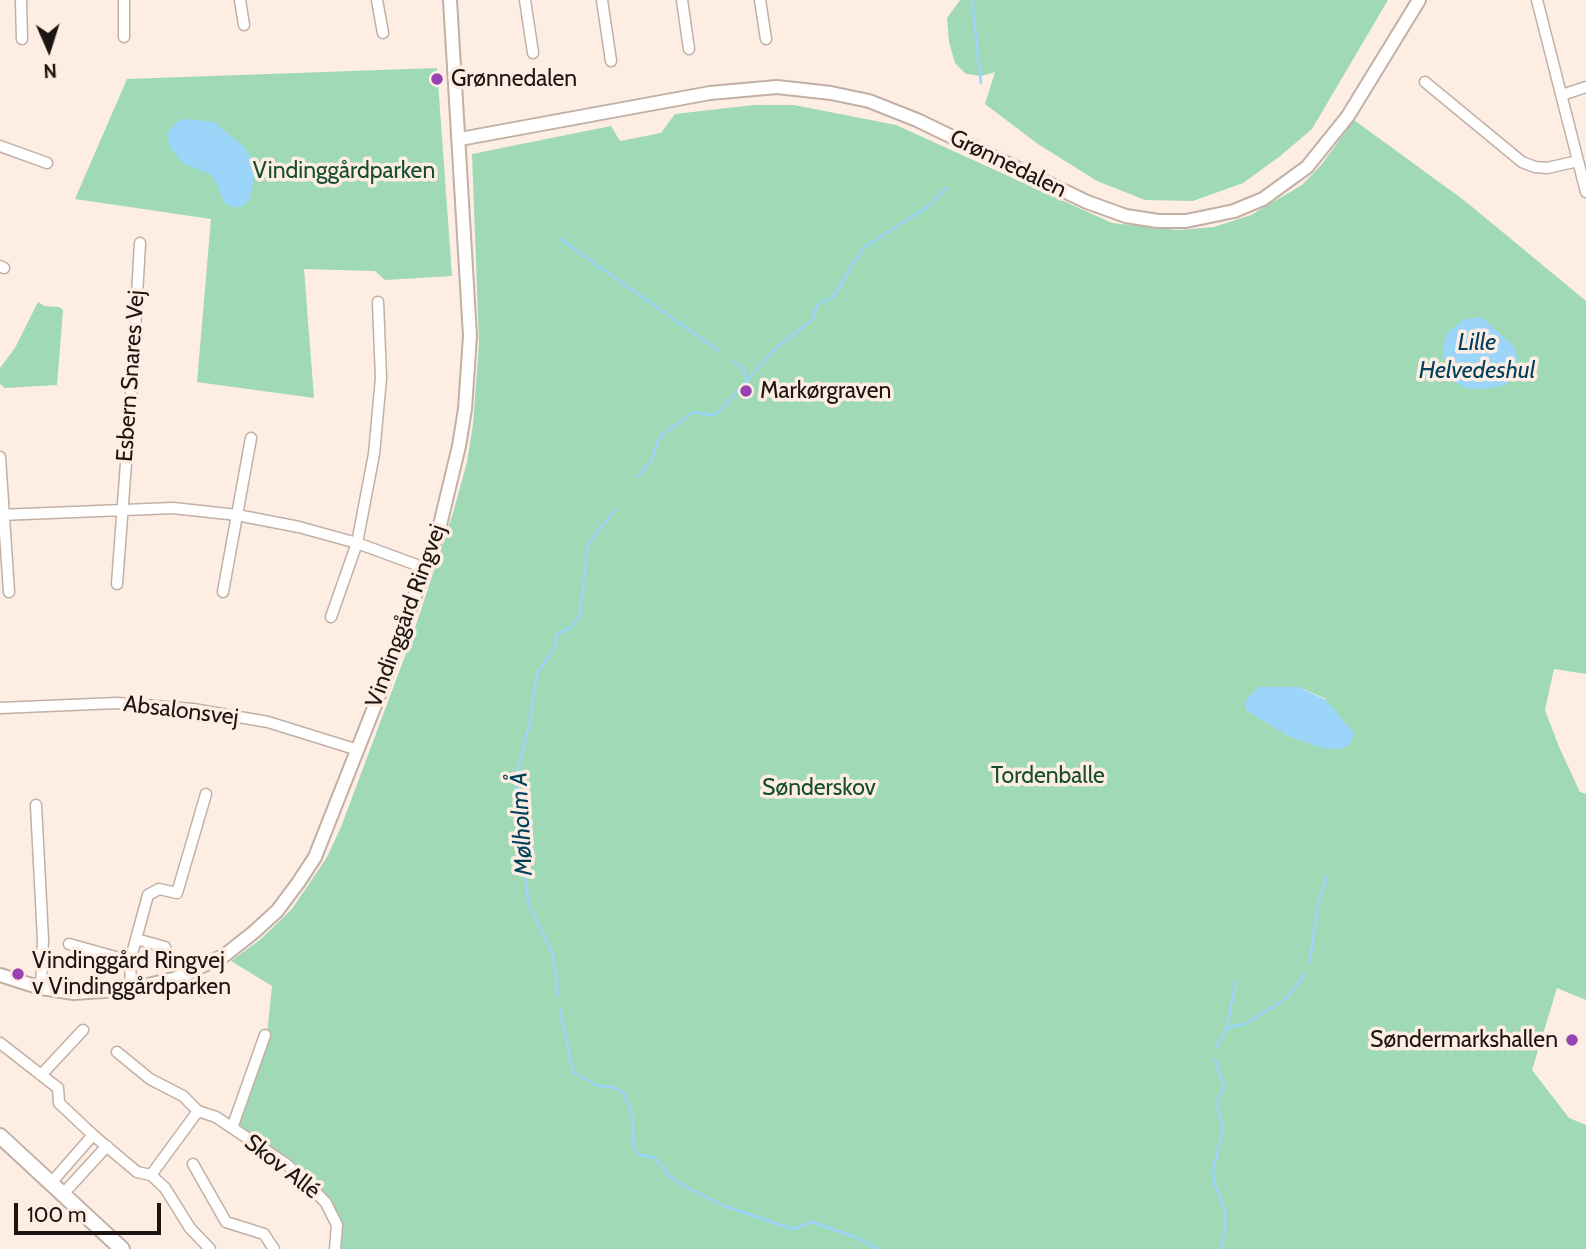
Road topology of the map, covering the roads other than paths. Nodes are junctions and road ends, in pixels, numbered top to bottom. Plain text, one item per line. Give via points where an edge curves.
1 (21, 0) edge
2 (124, 0) edge
3 (240, 0) edge
4 (377, 0) edge
5 (450, 0) edge
6 (525, 0) edge
7 (602, 0) edge
8 (682, 0) edge
9 (760, 0) edge
10 (1419, 0) edge
11 (1537, 0) edge
12 (244, 26) dead end
13 (383, 33) dead end
14 (124, 37) dead end
15 (22, 39) dead end
16 (766, 39) dead end
17 (689, 49) dead end
18 (533, 53) dead end
19 (611, 61) dead end
20 (1425, 82) dead end
21 (1586, 87) edge
22 (1562, 95) junction
23 (460, 139) junction
24 (0, 145) edge
25 (1578, 161) junction
26 (47, 163) dead end
27 (1586, 192) edge
28 (140, 243) dead end
29 (378, 302) dead end
30 (251, 438) dead end
31 (0, 457) edge
32 (122, 509) junction
33 (2, 515) edge
34 (237, 515) junction
35 (357, 543) junction
36 (425, 568) junction
37 (117, 584) dead end
38 (9, 592) dead end
39 (223, 592) dead end
40 (331, 617) dead end
41 (0, 708) edge
42 (358, 750) junction
43 (206, 794) dead end
44 (36, 805) dead end
45 (136, 939) junction
46 (69, 944) dead end
47 (165, 947) dead end
48 (130, 961) junction
49 (0, 975) edge
50 (41, 988) junction
51 (131, 989) junction
52 (83, 1030) dead end
53 (265, 1035) dead end
54 (0, 1043) edge
55 (117, 1052) dead end
56 (41, 1075) junction
57 (198, 1111) junction
58 (232, 1128) junction
59 (93, 1135) junction
60 (0, 1136) edge
61 (107, 1146) junction
62 (194, 1164) dead end
63 (151, 1175) junction
64 (51, 1183) junction
65 (63, 1194) junction
66 (122, 1249) edge
67 (210, 1249) edge
68 (274, 1249) edge
69 (335, 1249) edge

1 - 15 street
2 - 14 street
3 - 12 street
4 - 13 street
5 - 23 street, Vindinggård Ringvej
6 - 18 street
7 - 19 street
8 - 17 street
9 - 16 street
10 - 23 street, Grønnedalen via 1348,116 1307,167 1263,199 1234,211 1186,221 1126,215 1087,202 917,120 869,101 831,93 777,87 710,93
11 - 22 street
20 - 25 street via 1522,162 1547,167
21 - 22 street
22 - 25 street
23 - 36 street, Vindinggård Ringvej via 470,364 459,446
24 - 26 street
25 - 27 street
28 - 32 street, Esbern Snares Vej
29 - 35 street via 378,419
30 - 34 street
31 - 33 street
32 - 33 street
32 - 34 street via 173,508
32 - 37 street, Esbern Snares Vej
33 - 38 street
34 - 35 street
34 - 39 street
35 - 36 street
35 - 40 street
36 - 42 street, Vindinggård Ringvej
41 - 42 street, Absalonsvej via 117,703 193,709 268,722
42 - 51 street, Vindinggård Ringvej via 315,857 277,911 225,955 177,978
43 - 45 street via 177,893 159,889 148,895
44 - 50 street
45 - 47 street
45 - 48 street
46 - 48 street
48 - 51 street
49 - 50 street, Vindinggård Ringvej
50 - 51 street, Vindinggård Ringvej via 74,993
52 - 56 street
53 - 58 street, Skov Allé
54 - 56 street
55 - 57 street, Skov Allé
56 - 59 street via 58,1088 59,1103
57 - 58 street, Skov Allé
57 - 63 street
58 - 69 street, Skov Allé via 286,1164 326,1203 337,1225
59 - 61 street
59 - 64 street
60 - 64 main road
61 - 63 street via 137,1172
61 - 65 street
62 - 68 street via 226,1222 264,1234
63 - 67 street
64 - 65 main road
65 - 66 main road

